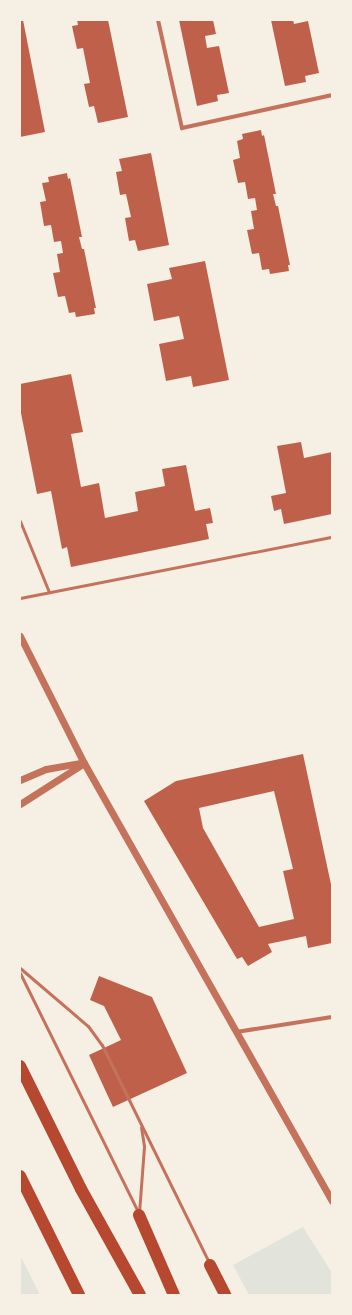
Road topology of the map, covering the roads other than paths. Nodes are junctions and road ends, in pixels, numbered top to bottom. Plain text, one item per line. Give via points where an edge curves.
1 (158, 20) edge
2 (332, 95) edge
3 (20, 521) edge
4 (332, 537) edge
5 (49, 592) junction
6 (20, 598) edge
7 (20, 636) edge
8 (84, 763) junction
9 (20, 780) edge
10 (20, 804) edge
11 (20, 968) edge
12 (20, 973) edge
13 (332, 1016) edge
14 (236, 1032) junction
15 (20, 1066) edge
16 (141, 1124) junction
17 (20, 1176) edge
18 (332, 1201) edge
19 (139, 1215) junction
20 (210, 1265) joint
21 (79, 1295) edge
22 (140, 1295) edge
23 (174, 1295) edge
24 (225, 1295) edge

1 - 2 street via 182,128
3 - 5 lane
4 - 5 lane
5 - 6 lane
7 - 8 street
8 - 9 street via 46,769
8 - 10 street
8 - 14 street
11 - 16 lane via 97,1038
12 - 19 lane
13 - 14 street
14 - 18 street
15 - 22 highway via 81,1189
16 - 19 lane via 144,1146
16 - 20 lane
17 - 21 highway
19 - 23 highway
20 - 24 highway

